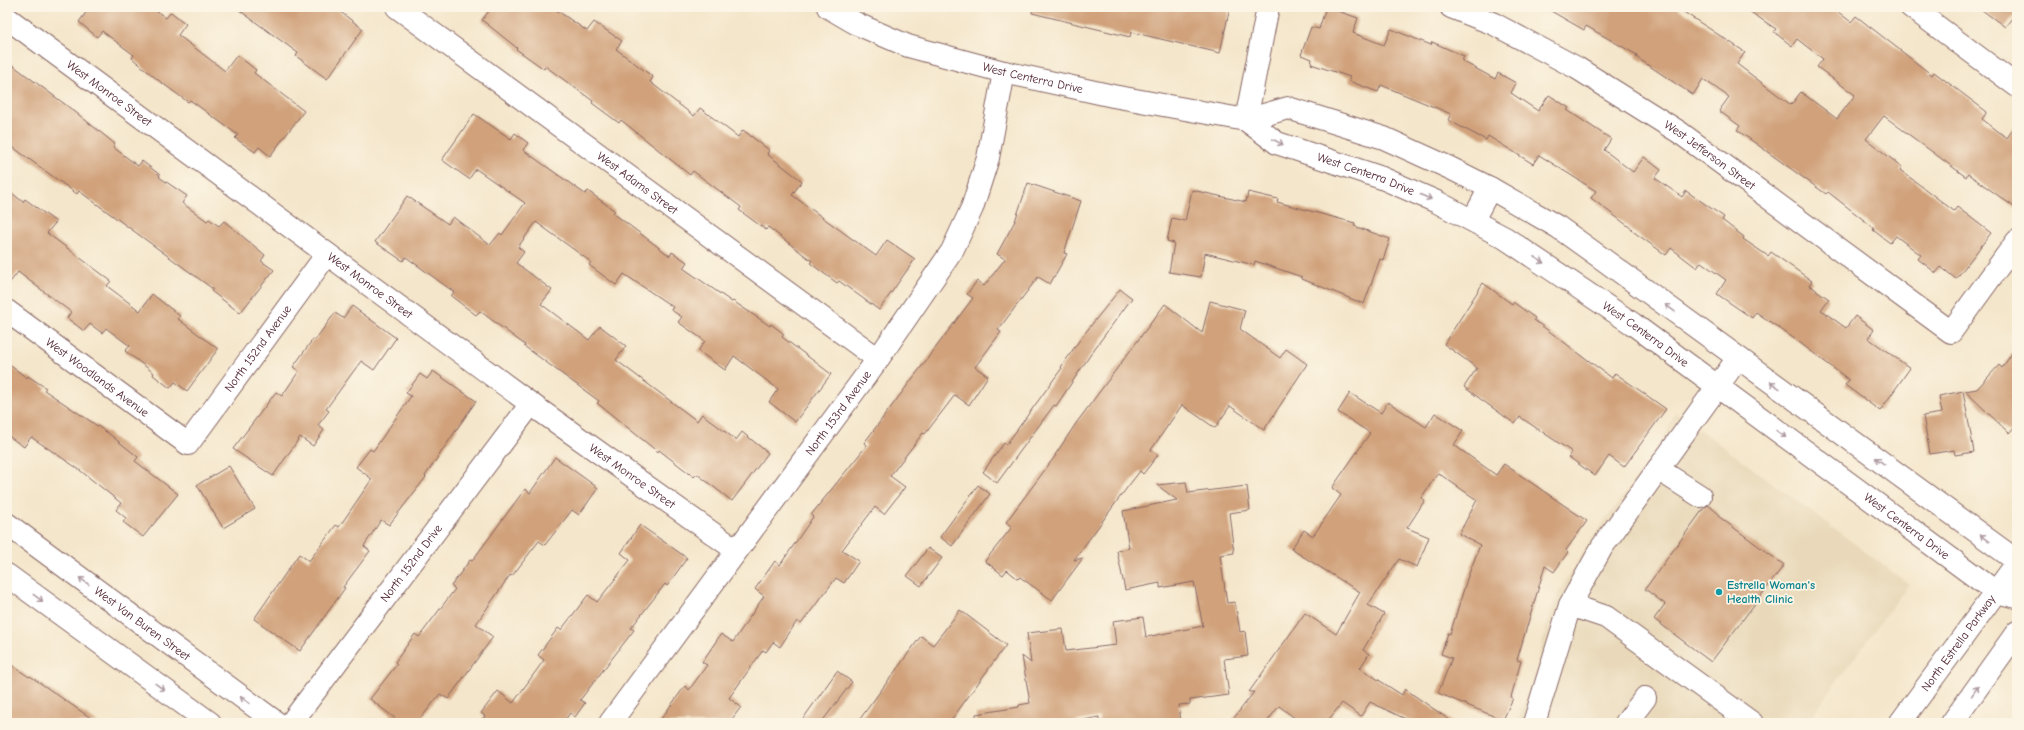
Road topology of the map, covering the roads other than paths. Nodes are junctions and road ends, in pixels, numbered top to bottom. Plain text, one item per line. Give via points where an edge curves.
1 (398, 7) edge
2 (828, 7) edge
3 (1268, 7) edge
4 (1451, 7) edge
5 (1911, 7) edge
6 (7, 18) edge
7 (1004, 72) junction
8 (2017, 86) edge
9 (1246, 120) junction
10 (1490, 188) junction
11 (1473, 220) junction
12 (2017, 241) edge
13 (327, 254) junction
14 (7, 311) edge
15 (1738, 358) junction
16 (878, 359) junction
17 (1717, 386) junction
18 (531, 404) junction
19 (188, 444) joint
20 (1658, 469) junction
21 (1700, 496) dead end
22 (7, 524) edge
23 (736, 550) junction
24 (2017, 562) edge
25 (7, 575) edge
26 (2007, 594) edge
27 (1570, 604) junction
28 (2017, 632) edge
29 (1645, 698) dead end
30 (210, 723) edge
31 (277, 723) edge
32 (291, 723) edge
33 (610, 723) edge
34 (1534, 723) edge
35 (1626, 723) edge
36 (1752, 723) edge
37 (1900, 723) edge
38 (1952, 723) edge

1 - 16 street, West Adams Street
2 - 7 street, West Centerra Drive via 857,24 908,46
3 - 9 street
4 - 12 street, West Jefferson Street via 1494,24 1577,68 1679,132 1951,332
5 - 8 street
6 - 13 street, West Monroe Street
7 - 9 street, West Centerra Drive via 1113,96
7 - 16 street, North 153rd Avenue via 988,158 972,208 952,251
9 - 10 street, West Centerra Drive via 1288,108 1384,138
9 -> 11 street, West Centerra Drive via 1277,143 1382,178
10 - 11 street
15 -> 10 street, West Centerra Drive via 1558,228
11 -> 17 street, West Centerra Drive via 1556,270
13 - 18 street, West Monroe Street
13 - 19 street, North 152nd Avenue
14 - 19 street, West Woodlands Avenue
15 - 17 street
24 -> 15 street, West Centerra Drive
16 - 23 street, North 153rd Avenue
17 - 20 street
17 -> 26 street, West Centerra Drive
18 - 23 street, West Monroe Street
18 - 32 street, North 152nd Drive
20 - 21 street
20 - 27 street via 1602,547
31 -> 22 street, West Van Buren Street
23 - 33 street, North 153rd Avenue
24 - 26 street, North Estrella Parkway
25 -> 30 street
26 - 37 street, North Estrella Parkway
27 - 34 street
27 - 36 street via 1606,617
38 -> 28 street
29 - 35 street

